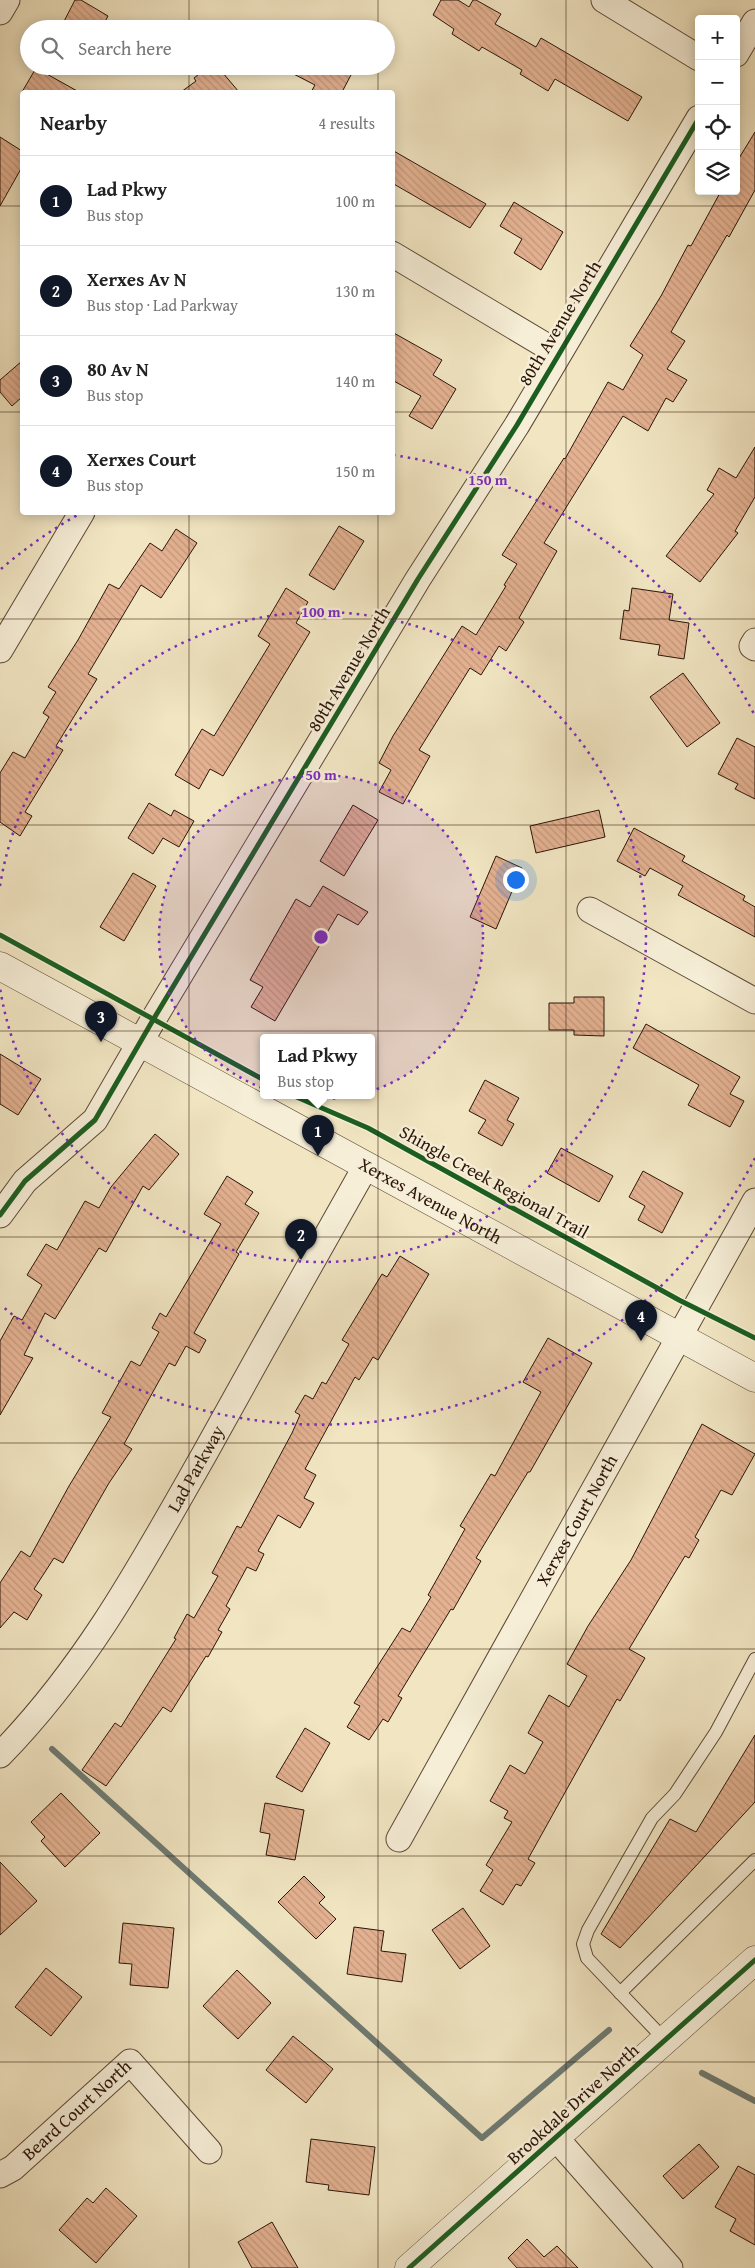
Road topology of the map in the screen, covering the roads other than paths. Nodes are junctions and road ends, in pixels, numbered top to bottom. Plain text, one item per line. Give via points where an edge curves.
1 (7, 0) edge
2 (604, 0) edge
3 (0, 12) edge
4 (755, 22) edge
5 (740, 47) edge
6 (695, 56) edge
7 (695, 125) edge
8 (395, 256) edge
9 (558, 353) junction
10 (80, 515) edge
11 (0, 650) edge
12 (590, 910) dead end
13 (0, 966) edge
14 (755, 1001) edge
15 (139, 1042) junction
16 (366, 1166) junction
17 (755, 1201) edge
18 (0, 1215) edge
19 (678, 1337) junction
20 (755, 1378) edge
21 (755, 1659) edge
22 (0, 1755) edge
23 (399, 1839) dead end
24 (755, 1860) edge
25 (755, 1960) edge
26 (620, 1993) junction
27 (666, 2040) junction
28 (556, 2137) junction
29 (209, 2151) dead end
30 (0, 2175) edge
31 (409, 2268) edge
32 (670, 2268) edge

1 - 3 street
2 - 6 street
4 - 5 street
7 - 9 street, 80th Avenue North
8 - 9 street
9 - 15 street, 80th Avenue North
10 - 11 street
12 - 14 street
13 - 15 street, Xerxes Avenue North
15 - 16 street, Xerxes Avenue North
15 - 18 street, 80th Avenue North via 95,1120 25,1181
16 - 19 street, Xerxes Avenue North
16 - 22 street, Lad Parkway via 133,1579 76,1667 35,1719
17 - 19 street, Xerxes Court North
19 - 20 street, Xerxes Avenue North
19 - 23 street, Xerxes Court North
21 - 26 lane via 716,1732 675,1794 652,1818 588,1930 583,1944 587,1958
24 - 26 lane
25 - 27 street, Brookdale Drive North
26 - 27 lane
27 - 28 street, Brookdale Drive North
28 - 31 street, Brookdale Drive North
28 - 32 street
29 - 30 street, Beard Court North via 130,2062 13,2168

